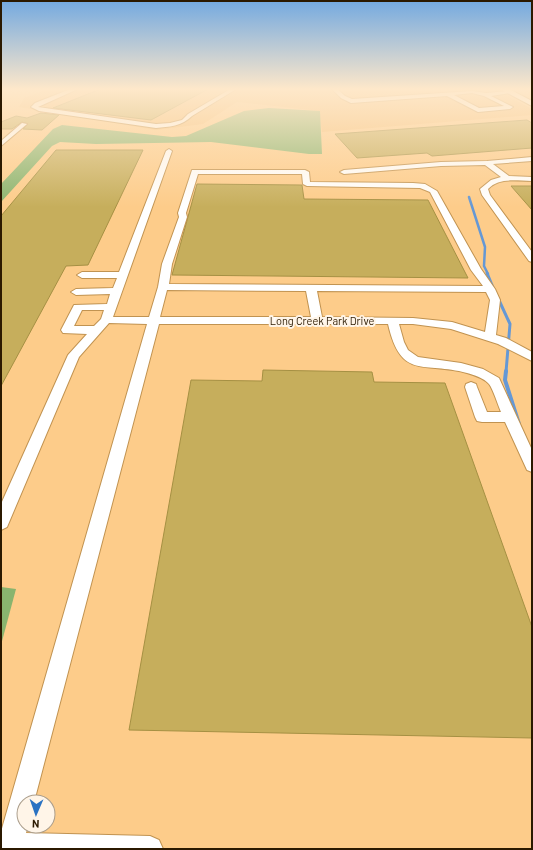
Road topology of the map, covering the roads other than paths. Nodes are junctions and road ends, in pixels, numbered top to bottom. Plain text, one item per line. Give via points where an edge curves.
1 (19, 128) edge
2 (5, 132) dead end
3 (14, 132) junction
4 (1, 144) edge
5 (169, 151) dead end
6 (532, 159) edge
7 (487, 163) junction
8 (344, 172) dead end
9 (508, 179) junction
10 (532, 179) edge
11 (532, 258) edge
12 (82, 275) dead end
13 (123, 275) junction
14 (163, 287) junction
15 (311, 288) junction
16 (490, 290) junction
17 (76, 292) dead end
18 (117, 292) junction
19 (109, 313) junction
20 (153, 320) junction
21 (317, 321) junction
22 (392, 321) junction
23 (96, 330) junction
24 (490, 337) junction
25 (532, 357) edge
26 (470, 387) dead end
27 (510, 417) junction
28 (532, 466) edge
29 (1, 522) edge
30 (150, 849) edge

1 - 3 street
2 - 3 street
3 - 4 street
5 - 13 street
6 - 7 street
7 - 8 street
7 - 9 street
9 - 10 street
9 - 11 street via 487,184 484,189 486,196
12 - 13 street
13 - 18 street
14 - 15 street
14 - 16 street via 167,264 183,217 194,172 305,172 307,184 413,185 429,188
14 - 20 street
15 - 16 street
15 - 21 street
16 - 24 street via 495,300
17 - 18 street
18 - 19 street
19 - 20 street, Long Creek Park Drive
19 - 23 street
19 - 23 street, Long Creek Park Drive via 78,306 67,330
20 - 21 street, Long Creek Park Drive
20 - 30 street via 10,844
21 - 22 street, Long Creek Park Drive
22 - 24 street, Long Creek Park Drive via 452,326
22 - 27 street via 403,352 415,361 473,370 494,381
23 - 29 street via 74,355
24 - 25 street, Long Creek Park Drive
26 - 27 street via 482,417
27 - 28 street

